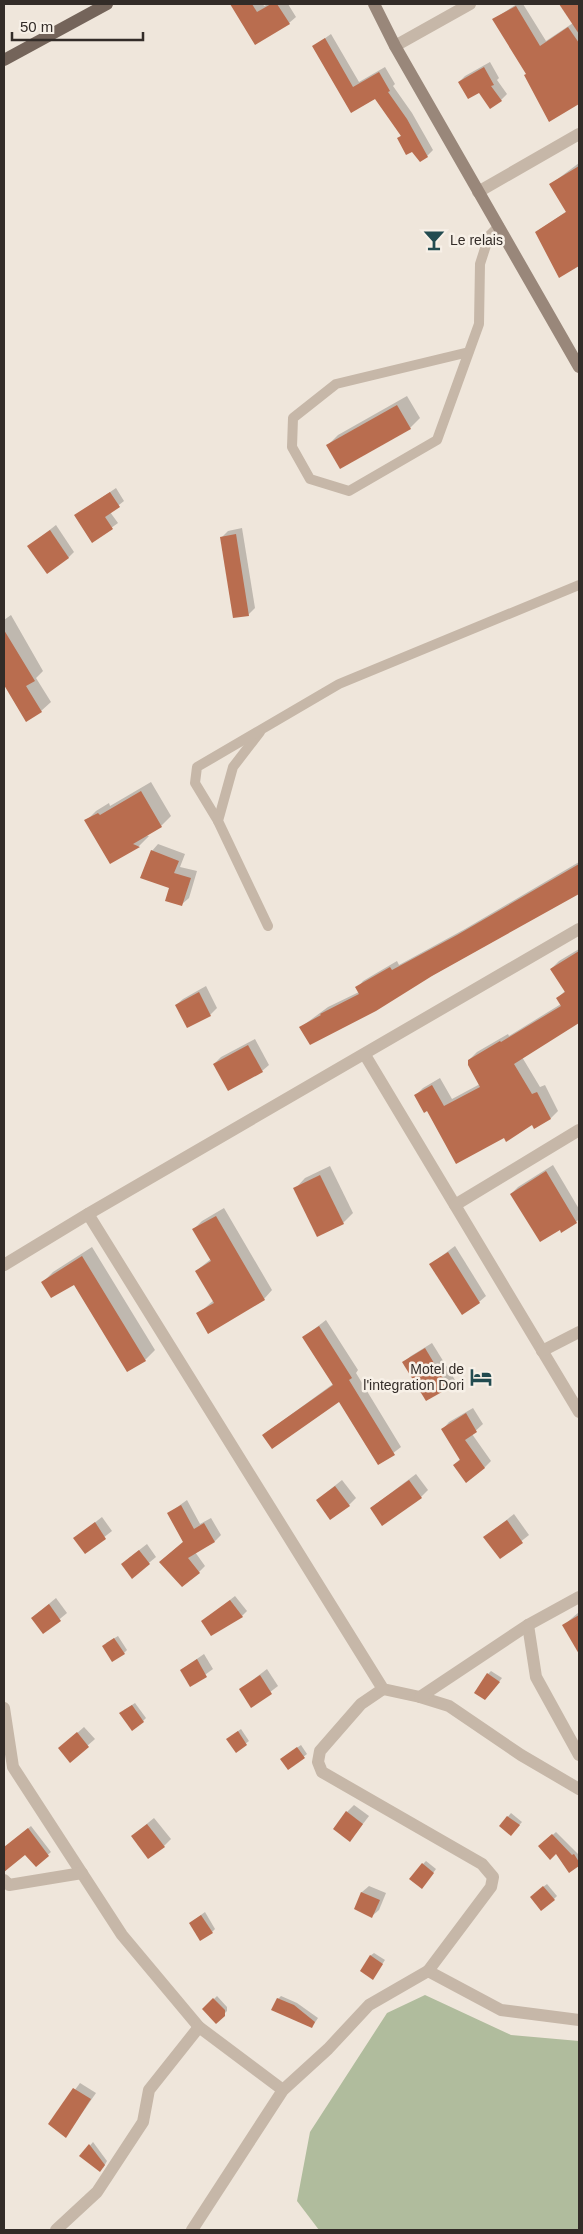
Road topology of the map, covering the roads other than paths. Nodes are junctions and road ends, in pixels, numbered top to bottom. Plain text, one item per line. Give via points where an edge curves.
1 (107, 4) edge
2 (374, 4) edge
3 (470, 4) edge
4 (394, 46) junction
5 (4, 60) edge
6 (579, 134) edge
7 (478, 192) junction
8 (499, 226) junction
9 (469, 352) junction
10 (579, 367) edge
11 (579, 585) edge
12 (263, 727) junction
13 (218, 821) junction
14 (268, 926) dead end
15 (579, 929) edge
16 (365, 1055) junction
17 (579, 1130) edge
18 (456, 1205) junction
19 (88, 1214) junction
20 (4, 1265) edge
21 (579, 1332) edge
22 (542, 1351) junction
23 (579, 1412) edge
24 (579, 1597) edge
25 (528, 1625) junction
26 (382, 1689) junction
27 (420, 1697) junction
28 (4, 1708) edge
29 (579, 1755) edge
30 (579, 1788) edge
31 (82, 1873) junction
32 (4, 1880) edge
33 (428, 1971) junction
34 (579, 2020) edge
35 (200, 2027) junction
36 (283, 2090) junction
37 (56, 2230) edge
38 (192, 2230) edge

1 - 5 main road
2 - 4 main road
3 - 4 street
4 - 7 main road
6 - 7 street
7 - 8 main road
8 - 9 lane via 489,236 480,264 479,324
8 - 10 main road
9 - 9 lane via 437,440 349,491 310,479 292,447 293,418 336,384
11 - 12 lane via 339,684
12 - 13 lane via 233,767
12 - 13 lane via 197,768 195,783
13 - 14 lane
15 - 16 street
16 - 18 street
16 - 19 street
17 - 18 street
18 - 22 street
19 - 20 street
19 - 26 street
21 - 22 street
22 - 23 street
24 - 25 street
25 - 27 street
25 - 29 street via 536,1677
26 - 27 street
26 - 33 street via 361,1704 320,1751 318,1762 322,1772 482,1864 493,1877 491,1887
27 - 30 street via 449,1706 521,1755
28 - 31 street via 13,1767
31 - 32 street via 9,1885
31 - 35 street via 122,1935
33 - 34 street via 501,2010
33 - 36 street via 369,2005
35 - 36 street
35 - 37 street via 149,2090 143,2122 97,2192
36 - 38 street

